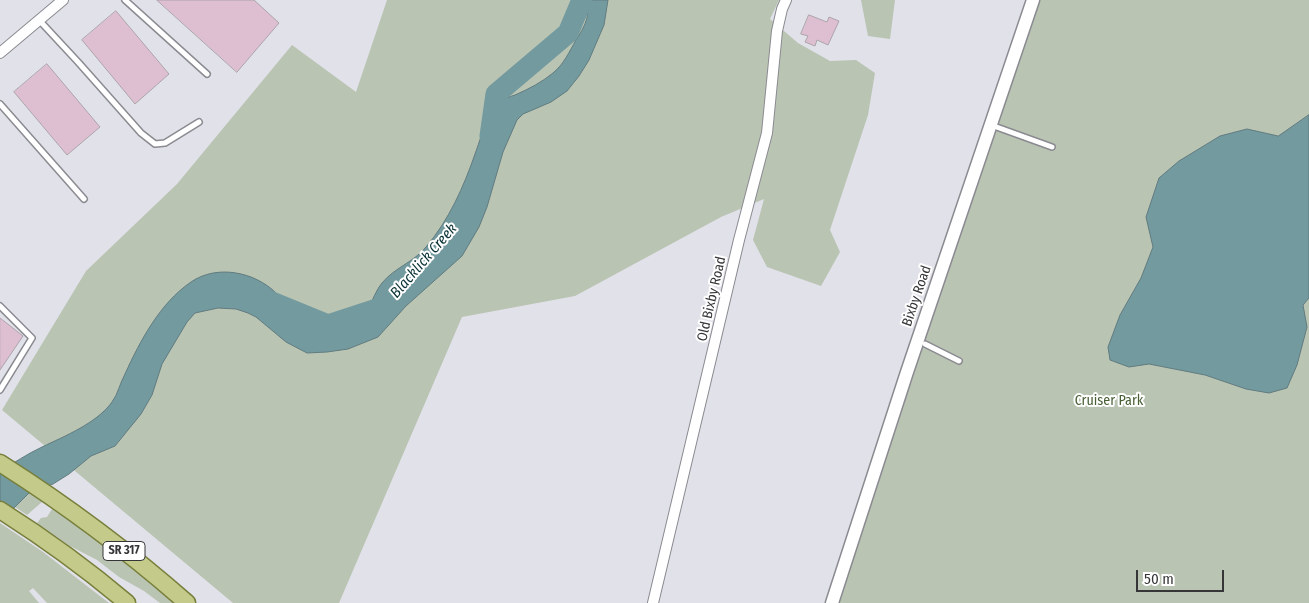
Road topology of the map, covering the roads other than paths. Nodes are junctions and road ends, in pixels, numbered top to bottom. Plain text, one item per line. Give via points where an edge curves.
1 (63, 0) edge
2 (125, 0) edge
3 (786, 0) edge
4 (1033, 0) edge
5 (39, 20) junction
6 (0, 52) edge
7 (207, 74) dead end
8 (0, 104) edge
9 (199, 122) dead end
10 (991, 124) junction
11 (1052, 147) dead end
12 (84, 200) dead end
13 (0, 306) edge
14 (925, 344) dead end
15 (959, 361) dead end
16 (0, 390) edge
17 (0, 463) edge
18 (0, 510) edge
19 (127, 603) edge
20 (187, 603) edge
21 (653, 603) edge
22 (832, 603) edge

1 - 5 street
2 - 7 lane
3 - 21 street, Old Bixby Road via 777,31 767,133
4 - 10 street, Bixby Road
5 - 6 street
5 - 9 lane via 154,144 165,143
8 - 12 lane
10 - 11 lane
10 - 22 street, Bixby Road
13 - 16 lane via 32,338
14 - 15 lane
17 - 20 main road, SR 317 via 60,501
18 - 19 main road, SR 317

